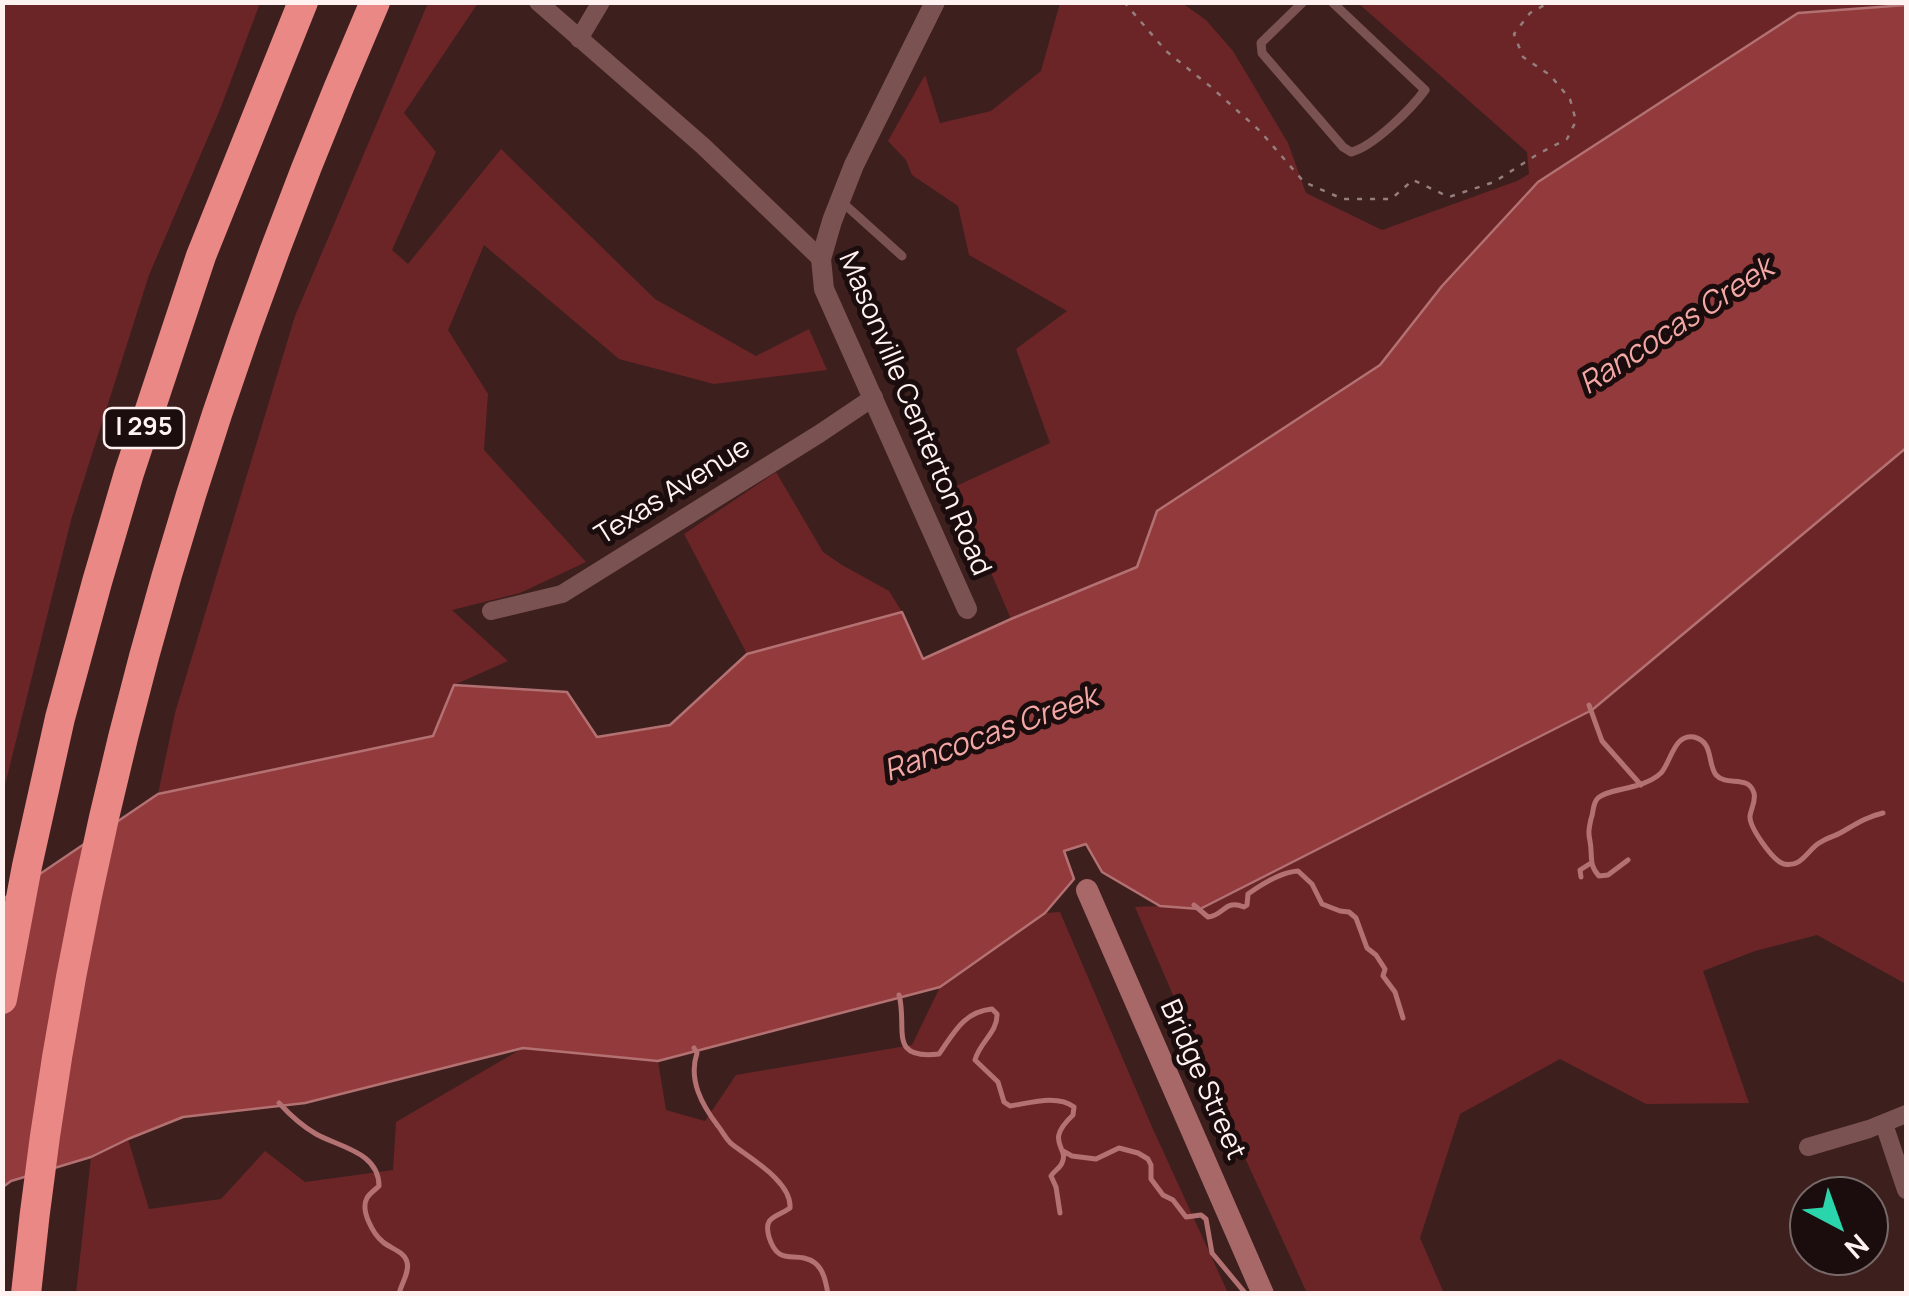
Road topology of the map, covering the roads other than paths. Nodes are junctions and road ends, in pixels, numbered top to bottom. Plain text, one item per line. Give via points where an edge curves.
1 (303, 2) edge
2 (375, 2) edge
3 (538, 2) edge
4 (602, 2) edge
5 (935, 2) edge
6 (1303, 2) edge
7 (1332, 2) edge
8 (579, 39) junction
9 (840, 200) junction
10 (902, 256) dead end
11 (821, 259) junction
12 (874, 397) junction
13 (967, 609) dead end
14 (490, 611) dead end
15 (1087, 890) dead end
16 (2, 1000) edge
17 (1906, 1114) edge
18 (1884, 1124) junction
19 (1808, 1147) dead end
20 (1906, 1190) edge
21 (26, 1294) edge
22 (1263, 1294) edge

1 - 16 highway, I 295 via 201,256 135,455 60,718
2 - 21 highway, I 295 via 282,230 155,618 70,992
3 - 8 street, Masonville Centerton Road
4 - 8 street
5 - 9 street
6 - 7 lane via 1267,34 1262,53 1343,148 1358,151 1424,90
8 - 11 street, Masonville Centerton Road
9 - 10 lane
9 - 11 street
11 - 12 street, Masonville Centerton Road via 824,289
12 - 13 street, Masonville Centerton Road
12 - 14 street, Texas Avenue via 562,594
15 - 22 main road, Bridge Street
17 - 18 street
18 - 19 street
18 - 20 street

